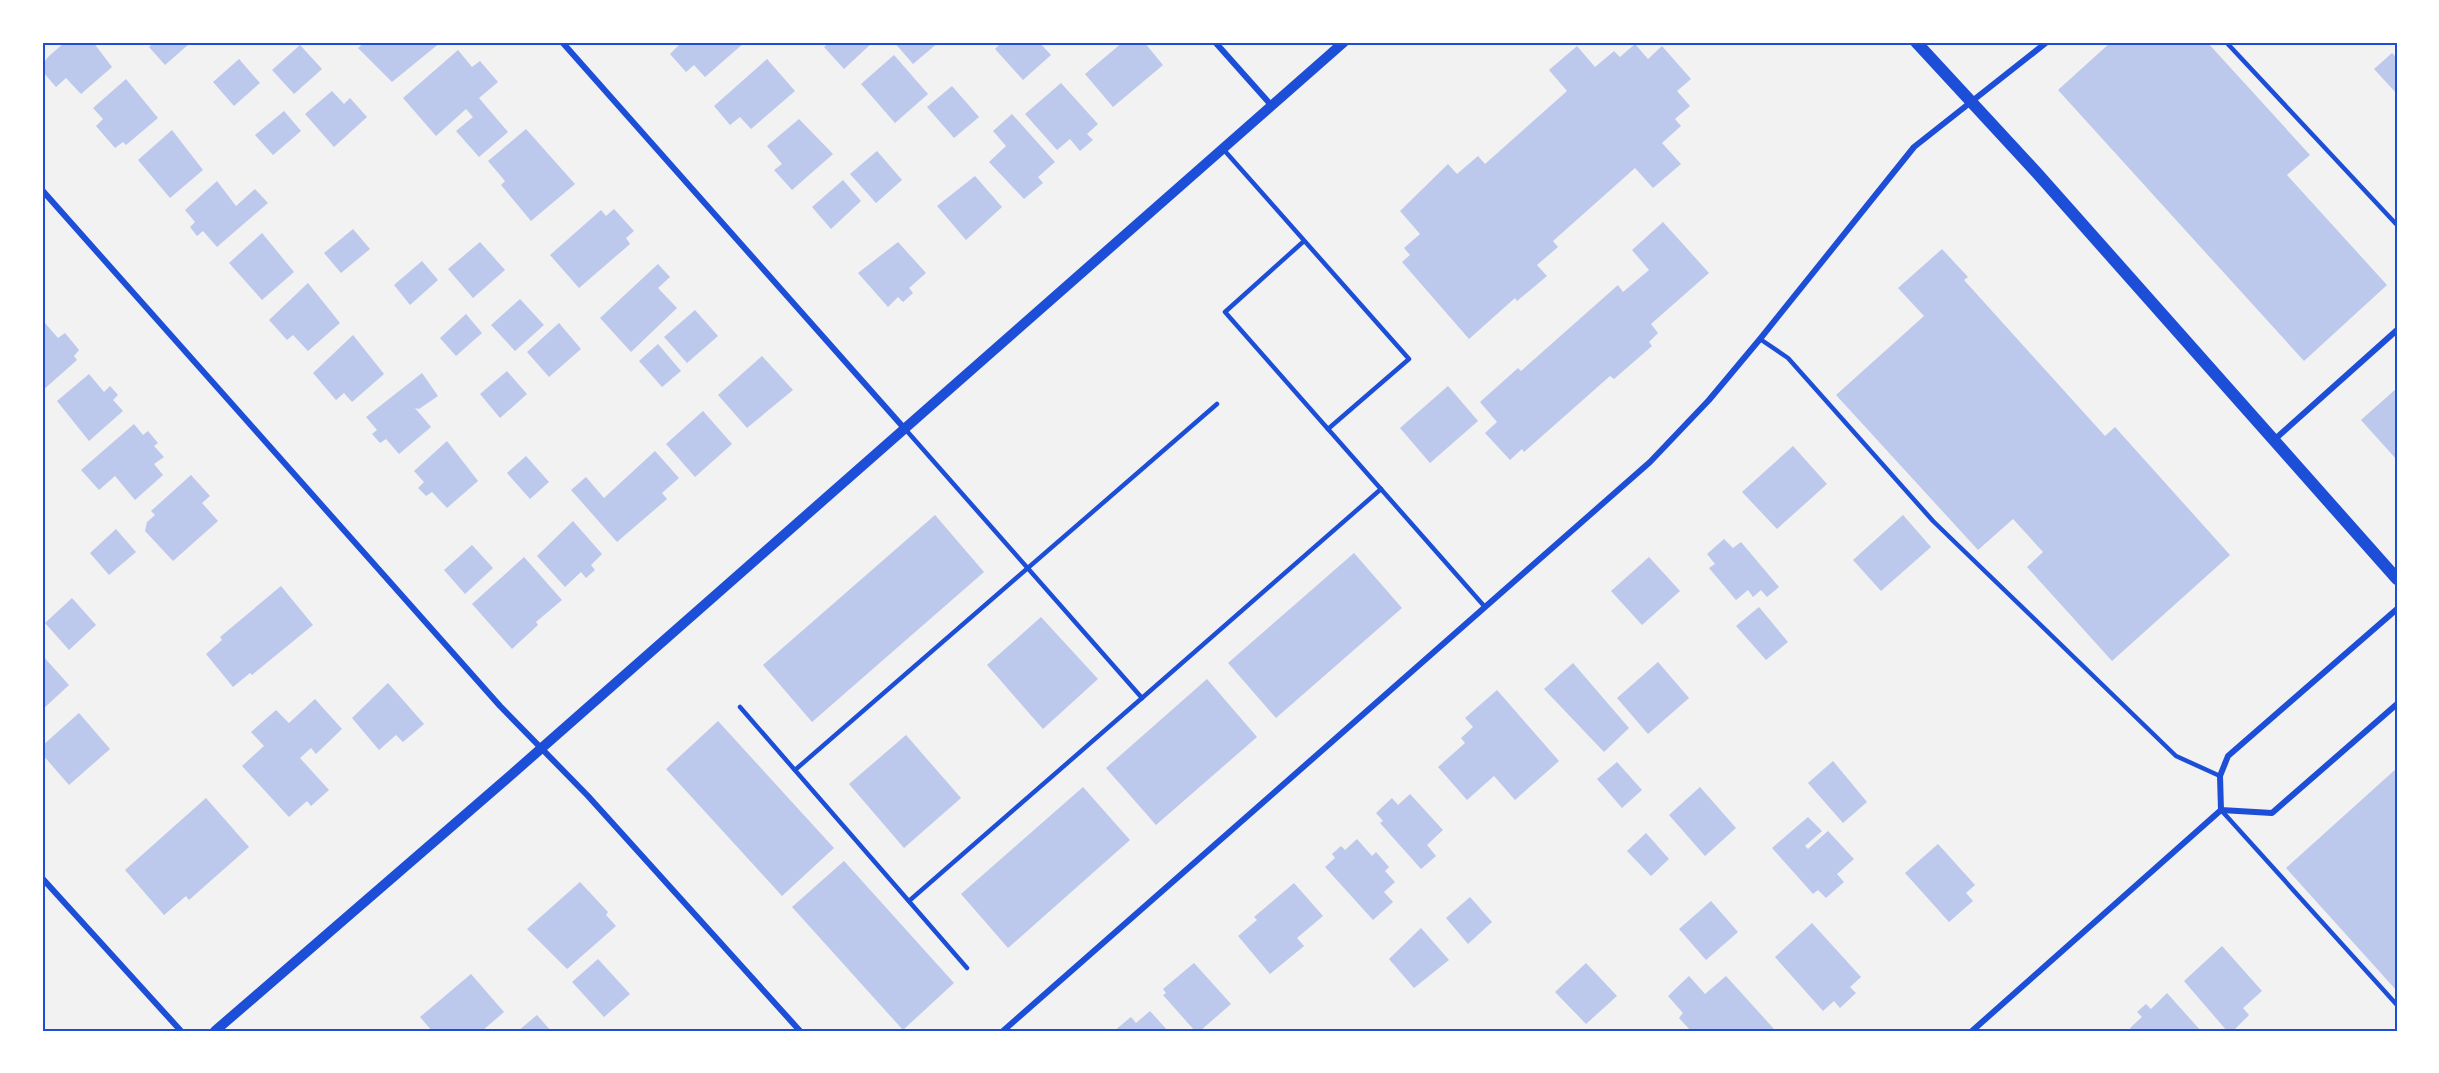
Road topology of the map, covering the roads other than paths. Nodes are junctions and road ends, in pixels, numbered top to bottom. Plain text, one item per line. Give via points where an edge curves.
1 (562, 42) edge
2 (1215, 42) edge
3 (1344, 42) edge
4 (1916, 42) edge
5 (2047, 42) edge
6 (2226, 42) edge
7 (1972, 103) junction
8 (1272, 106) junction
9 (1223, 149) junction
10 (42, 190) edge
11 (2397, 225) edge
12 (1305, 241) junction
13 (2397, 330) edge
14 (1760, 339) junction
15 (1217, 404) dead end
16 (904, 428) junction
17 (1328, 429) junction
18 (2273, 440) junction
19 (1381, 489) junction
20 (1028, 568) junction
21 (2397, 579) edge
22 (1485, 607) junction
23 (2397, 609) edge
24 (1142, 698) junction
25 (2397, 704) edge
26 (740, 707) dead end
27 (541, 748) junction
28 (795, 770) junction
29 (2220, 776) junction
30 (2221, 810) junction
31 (42, 878) edge
32 (909, 900) junction
33 (968, 968) dead end
34 (2397, 1005) edge
35 (181, 1031) edge
36 (215, 1031) edge
37 (800, 1031) edge
38 (1003, 1031) edge
39 (1972, 1031) edge

1 - 16 street
2 - 8 street
3 - 8 street
4 - 7 main road
5 - 7 street
6 - 11 lane
7 - 14 street via 1914,147
7 - 18 main road
8 - 9 street
9 - 12 lane
9 - 16 street
10 - 27 street via 492,698
12 - 17 lane via 1409,358
12 - 17 lane via 1224,312
13 - 18 street
14 - 22 street via 1650,462
14 - 29 lane via 1788,358 1934,521 2176,756
15 - 20 lane
16 - 20 lane
16 - 27 street
17 - 19 lane
18 - 21 main road
19 - 22 lane
19 - 24 lane
20 - 24 lane
20 - 28 lane
22 - 38 street
23 - 29 street via 2228,756
24 - 32 lane
25 - 30 street via 2272,813
26 - 28 lane
27 - 36 street
27 - 37 street
28 - 32 lane
29 - 30 street
30 - 34 lane
30 - 39 street
31 - 35 street
32 - 33 lane

